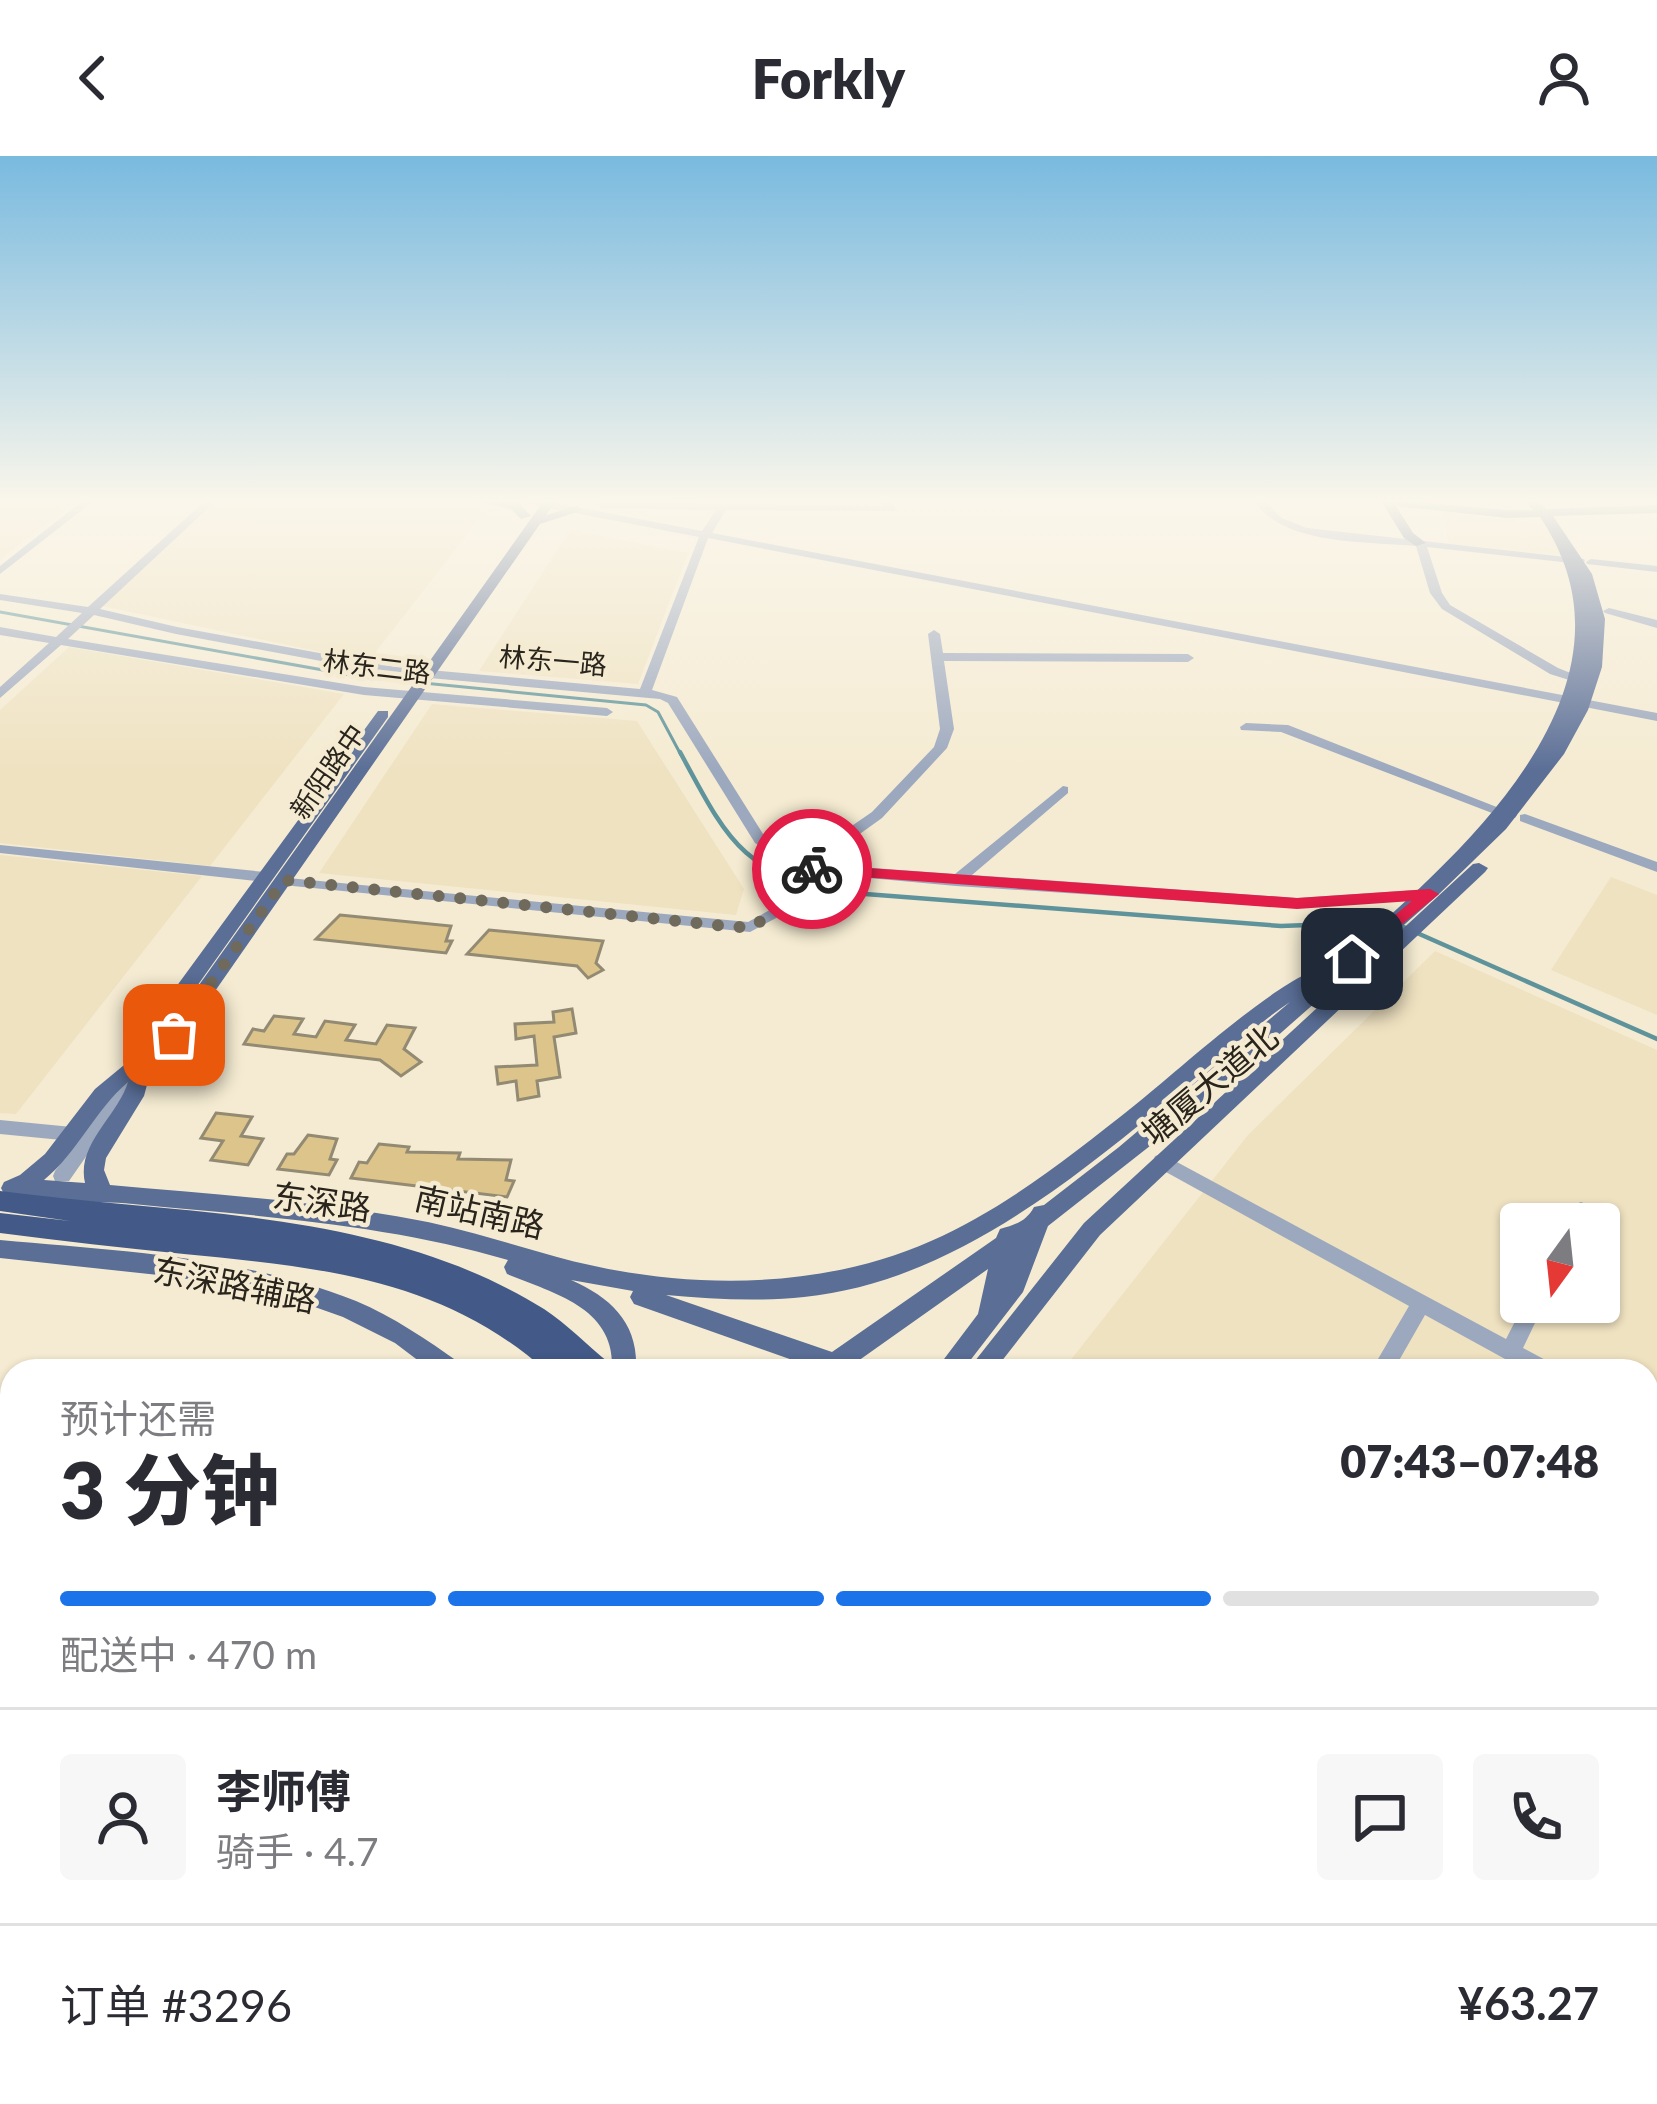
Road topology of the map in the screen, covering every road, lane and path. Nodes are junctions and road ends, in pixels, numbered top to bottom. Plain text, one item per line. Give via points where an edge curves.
1 (112, 590) edge
2 (477, 590) edge
3 (684, 590) edge
4 (1002, 590) edge
5 (1435, 590) edge
6 (1593, 590) edge
7 (1599, 590) edge
8 (0, 597) edge
9 (90, 610) junction
10 (1609, 611) junction
11 (1657, 625) edge
12 (0, 631) edge
13 (934, 634) dead end
14 (58, 640) junction
15 (940, 657) junction
16 (1188, 658) dead end
17 (1591, 682) junction
18 (412, 684) junction
19 (645, 692) junction
20 (0, 694) edge
21 (1589, 701) junction
22 (608, 712) dead end
23 (1657, 717) edge
24 (1246, 727) dead end
25 (1063, 790) dead end
26 (1518, 816) junction
27 (0, 849) edge
28 (1657, 866) edge
29 (274, 879) junction
30 (802, 879) junction
31 (956, 881) junction
32 (1430, 894) junction
33 (1358, 954) junction
34 (139, 1067) junction
35 (0, 1127) edge
36 (73, 1135) junction
37 (1101, 1144) junction
38 (1162, 1161) junction
39 (1060, 1175) junction
40 (62, 1176) dead end
41 (1144, 1178) junction
42 (4, 1192) edge
43 (105, 1194) junction
44 (1021, 1202) junction
45 (0, 1223) edge
46 (409, 1230) junction
47 (189, 1235) junction
48 (0, 1249) edge
49 (558, 1267) junction
50 (1421, 1303) junction
51 (983, 1321) junction
52 (1524, 1323) edge
53 (1000, 1343) junction
54 (1510, 1352) junction
55 (434, 1359) edge
56 (553, 1359) edge
57 (586, 1359) edge
58 (627, 1359) edge
59 (822, 1359) edge
60 (843, 1359) edge
61 (955, 1359) edge
62 (988, 1359) edge
63 (996, 1359) edge
64 (1389, 1359) edge
65 (1523, 1359) edge

1 - 9 street
2 - 18 main road, 新阳路中
3 - 19 street
4 - 21 street
5 - 17 street via 1446,608 1554,671
6 - 17 main road, 塘厦大道北 via 1600,626
7 - 10 main road, 塘厦大道北
8 - 9 street, 林东一路
9 - 14 street
9 - 18 street, 林东一路
10 - 11 street
10 - 21 main road, 塘厦大道北 via 1611,645
12 - 14 street, 林东二路
13 - 15 street
14 - 18 street, 林东二路
14 - 20 street
15 - 16 street
15 - 30 street via 947,729 940,748
17 - 21 main road, 塘厦大道北
18 - 19 street, 林东一路
18 - 22 street, 林东二路
18 - 29 main road, 新阳路中
19 - 30 street, 林东一路 via 673,700 760,840
21 - 23 street
21 - 26 main road, 塘厦大道北 via 1545,792
24 - 26 street via 1283,728
25 - 31 street
26 - 28 street
26 - 32 main road, 塘厦大道北
26 - 38 main road, 塘厦大道北 via 1421,925
27 - 29 street
29 - 30 street via 735,927 792,904
29 - 34 main road, 新阳路中 via 174,1035
30 - 31 street
31 - 32 street via 1297,903
32 - 33 main road, 塘厦大道北
33 - 37 main road via 1277,1000
33 - 60 main road, 塘厦大道北 via 1089,1183
34 - 36 main road via 102,1094
34 - 40 street, 新阳路中
34 - 43 main road via 134,1099 93,1161
35 - 36 street
36 - 42 main road via 35,1176
37 - 39 main road
37 - 41 main road via 1105,1172
38 - 41 main road, 塘厦大道北
38 - 50 street
39 - 44 main road
39 - 51 main road via 1021,1274
41 - 53 main road, 塘厦大道北 via 1062,1261
42 - 43 main road, 南站南路
42 - 47 highway, 东深路
43 - 46 main road, 南站南路
44 - 49 main road via 922,1258 819,1286 680,1290
44 - 51 main road
45 - 47 highway, 东深路
46 - 49 main road, 南站南路
46 - 58 main road via 593,1302 621,1333
47 - 56 highway, 东深路 via 423,1282 493,1313
47 - 57 highway, 东深路 via 326,1241 443,1268 517,1303
48 - 55 main road, 东深路辅路 via 306,1294 380,1322
49 - 59 main road, 南站南路
50 - 54 street
50 - 64 street
51 - 61 main road
52 - 54 street
53 - 62 main road, 塘厦大道北
53 - 63 main road
54 - 65 street

